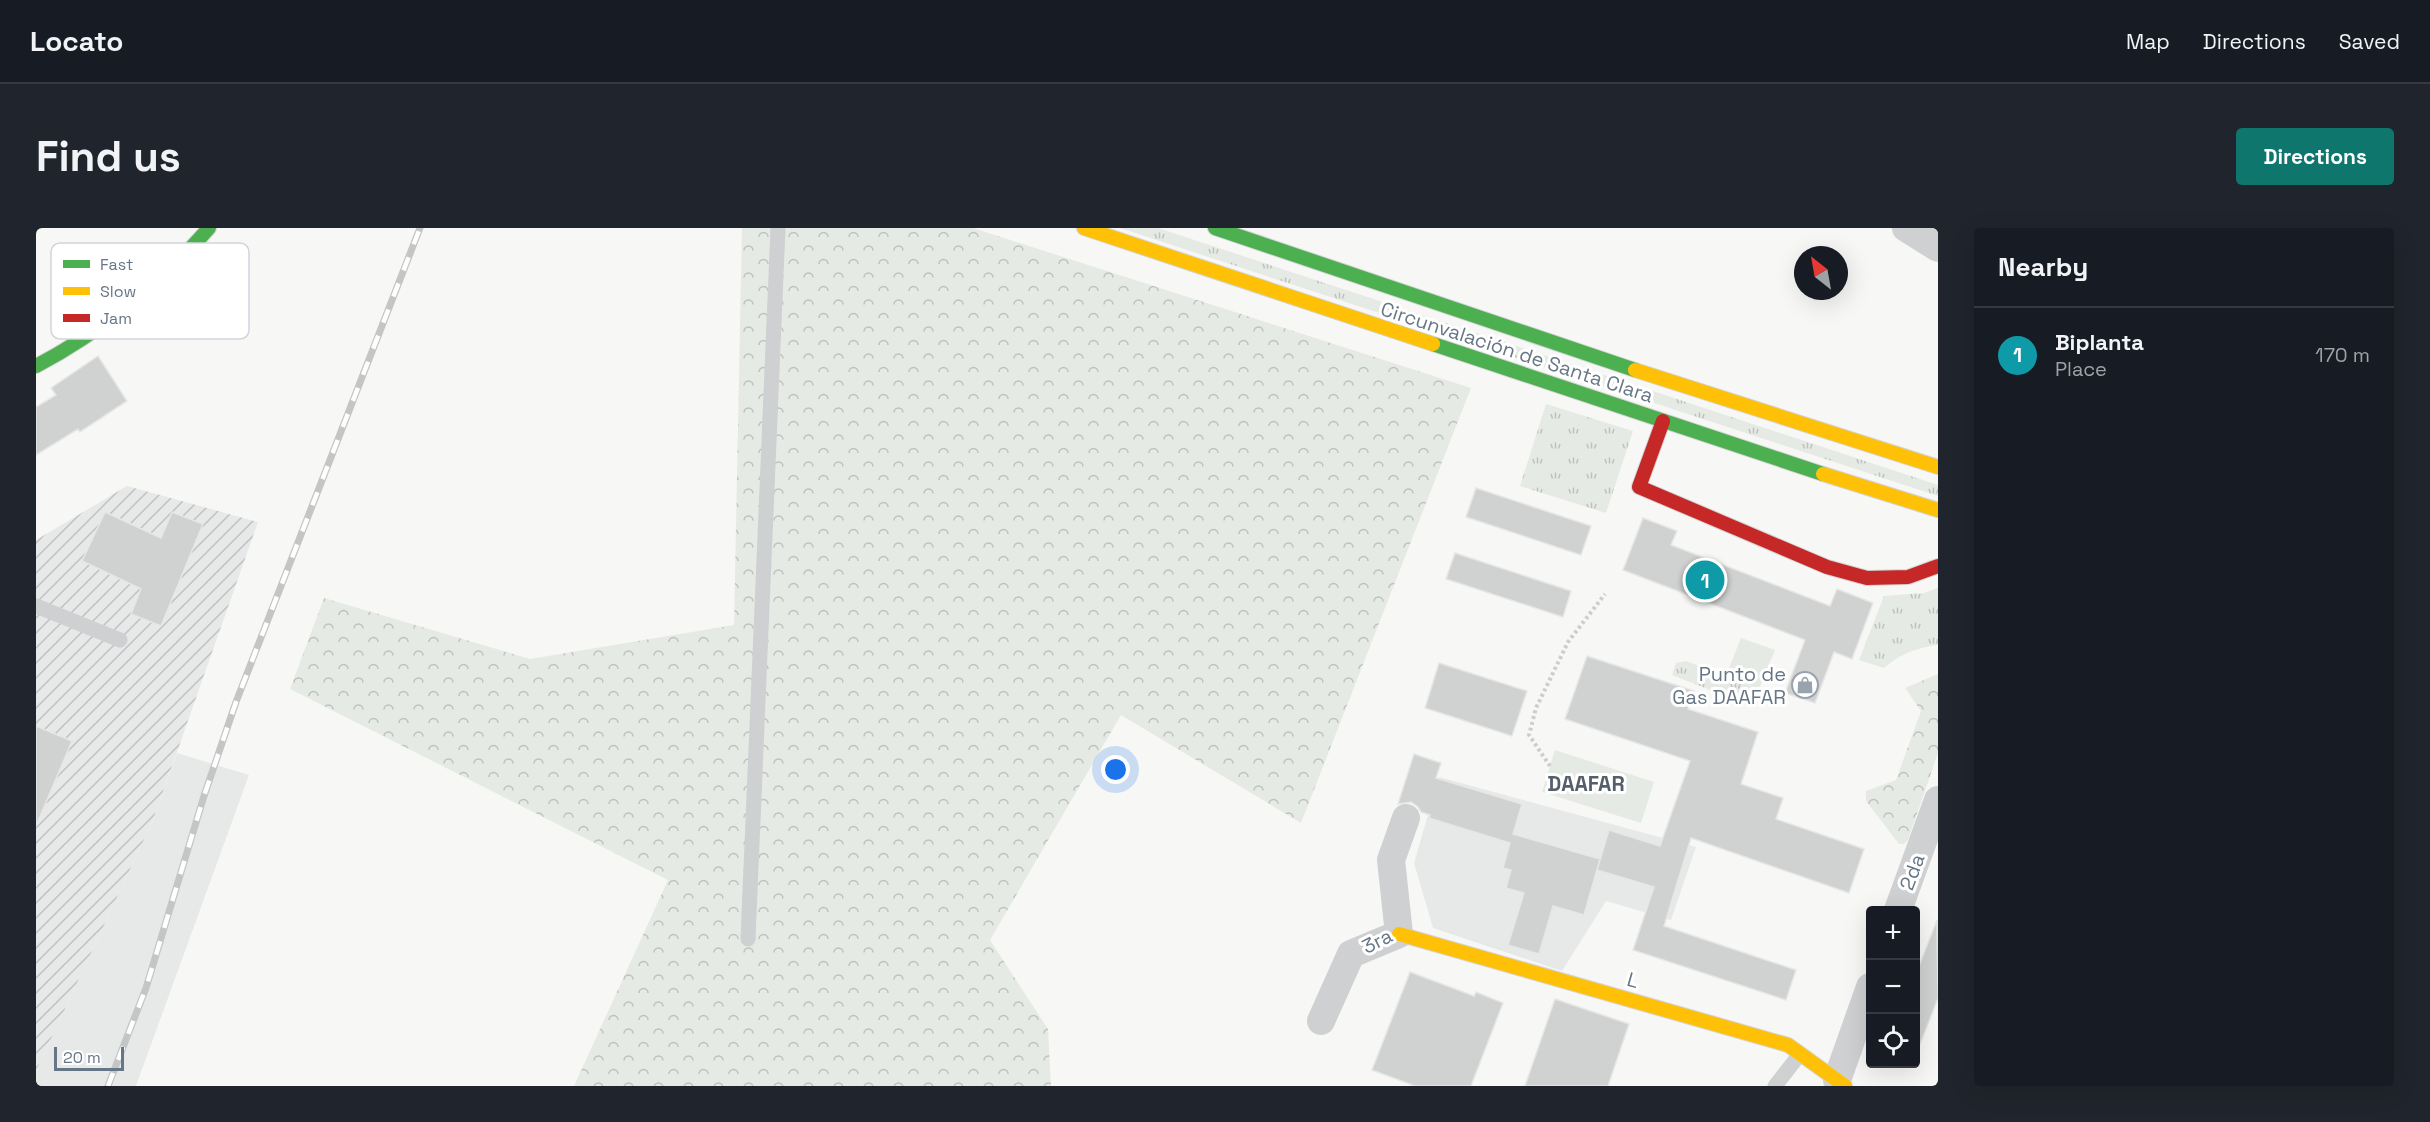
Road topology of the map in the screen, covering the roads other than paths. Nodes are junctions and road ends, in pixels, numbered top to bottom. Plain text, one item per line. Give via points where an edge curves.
1 (209, 228) edge
2 (778, 228) edge
3 (1084, 228) edge
4 (1215, 228) edge
5 (1906, 228) edge
6 (196, 243) edge
7 (1938, 248) edge
8 (80, 339) edge
9 (36, 366) edge
10 (1663, 421) junction
11 (1938, 468) edge
12 (1938, 510) edge
13 (1938, 566) edge
14 (36, 606) edge
15 (120, 640) dead end
16 (1938, 800) edge
17 (1406, 818) dead end
18 (1899, 906) edge
19 (1399, 934) junction
20 (748, 939) dead end
21 (1866, 1000) edge
22 (1321, 1022) dead end
23 (1800, 1054) junction
24 (1841, 1083) edge
25 (1775, 1086) edge

1 - 6 main road
2 - 20 lane
3 - 10 main road, Circunvalación de Santa Clara
4 - 11 main road, Circunvalación de Santa Clara via 1729,402
5 - 7 street
8 - 9 main road
10 - 12 main road, Circunvalación de Santa Clara
10 - 13 main road via 1639,487 1827,567 1867,578 1908,577
14 - 15 lane
16 - 18 street, 2da
17 - 19 street, 3ra via 1391,860
19 - 22 street, 3ra via 1351,954
19 - 23 main road, L via 1788,1045
21 - 24 street
23 - 24 main road, L
23 - 25 lane

